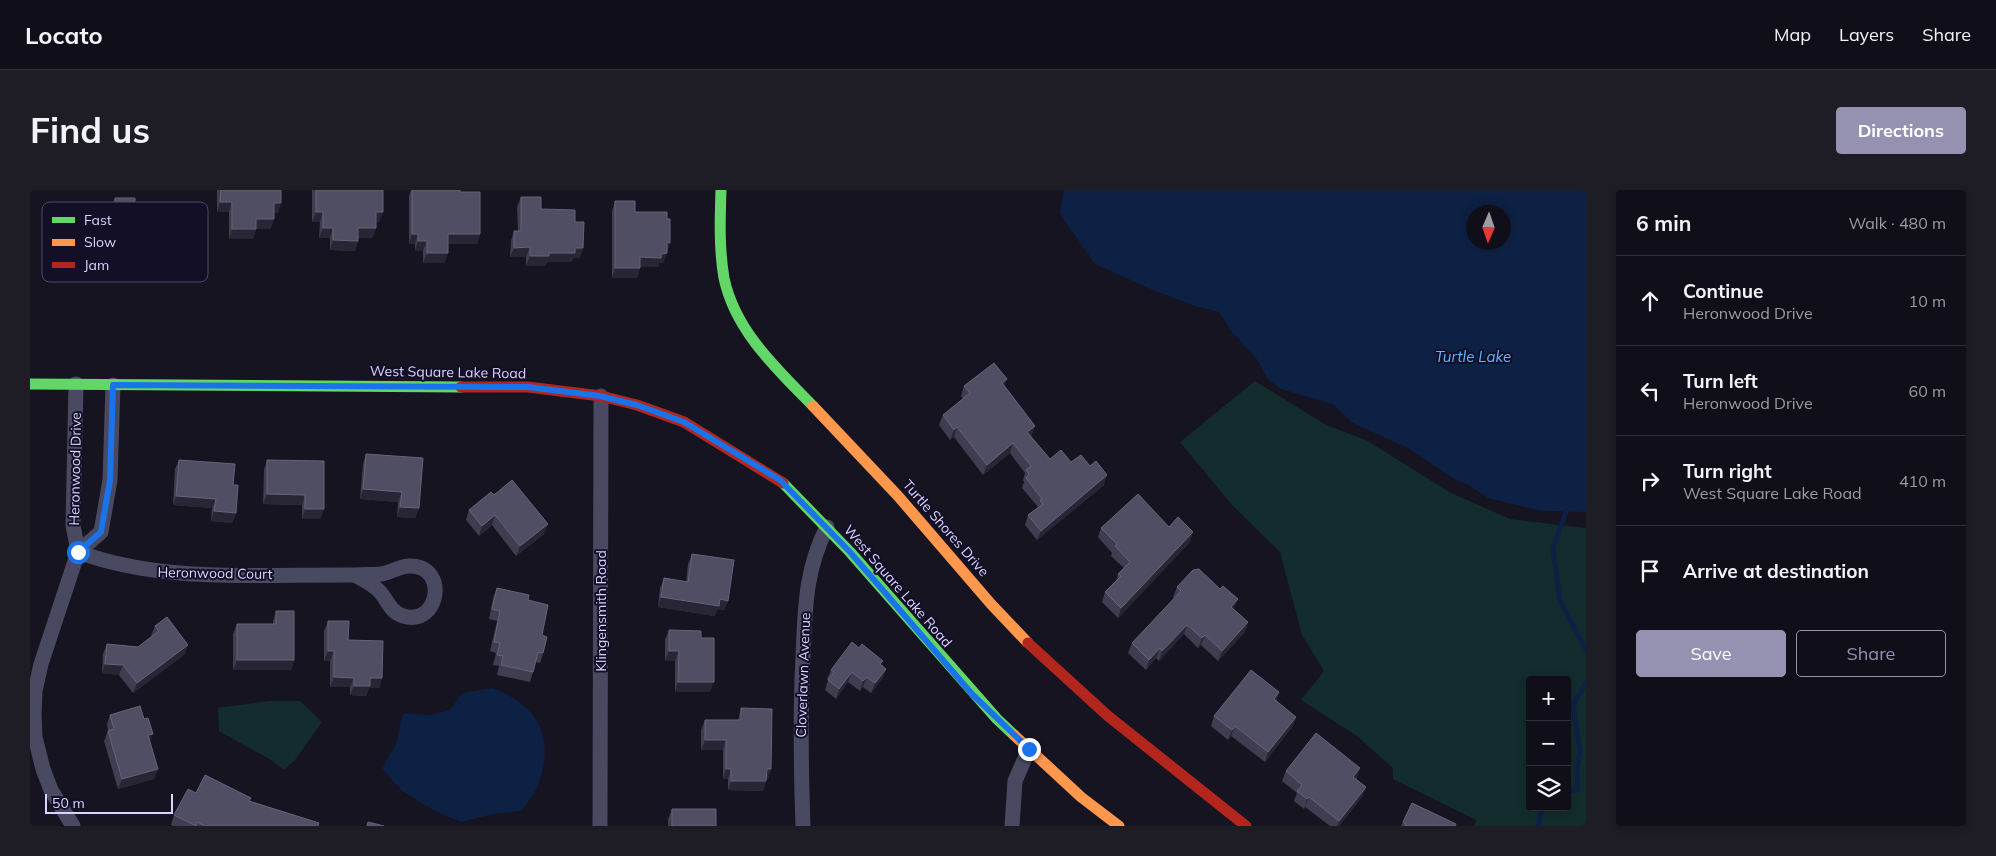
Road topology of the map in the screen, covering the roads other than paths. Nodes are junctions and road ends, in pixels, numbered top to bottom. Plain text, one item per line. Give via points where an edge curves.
1 (721, 190) edge
2 (30, 384) edge
3 (76, 384) junction
4 (113, 385) junction
5 (600, 396) junction
6 (827, 527) junction
7 (78, 552) junction
8 (354, 574) junction
9 (1029, 749) junction
10 (73, 826) edge
11 (600, 826) edge
12 (802, 826) edge
13 (1012, 826) edge
14 (1119, 826) edge
15 (1246, 826) edge

1 - 15 street, Turtle Shores Drive via 721,253 725,281 734,307 752,340 900,497 999,614 1031,646 1115,720
2 - 3 street, West Square Lake Road
3 - 4 street, West Square Lake Road
3 - 7 street, Heronwood Drive via 73,526
4 - 5 street, West Square Lake Road via 528,387
4 - 7 street, Heronwood Drive via 110,480 101,532
5 - 6 street, West Square Lake Road via 684,422 780,480
5 - 11 street, Klingensmith Road
6 - 9 street, West Square Lake Road via 972,694
6 - 12 street, Cloverlawn Avenue via 815,550 806,592 800,712
7 - 8 street, Heronwood Court via 104,562 164,573
7 - 10 street, Heronwood Drive via 41,664 34,714 35,737 43,769 51,790
8 - 8 street, Heronwood Court via 377,589 389,606 402,616 418,616 435,600 435,584 426,571 418,567 402,567 382,574
9 - 13 street via 1016,781
9 - 14 street, West Square Lake Road via 1081,797

